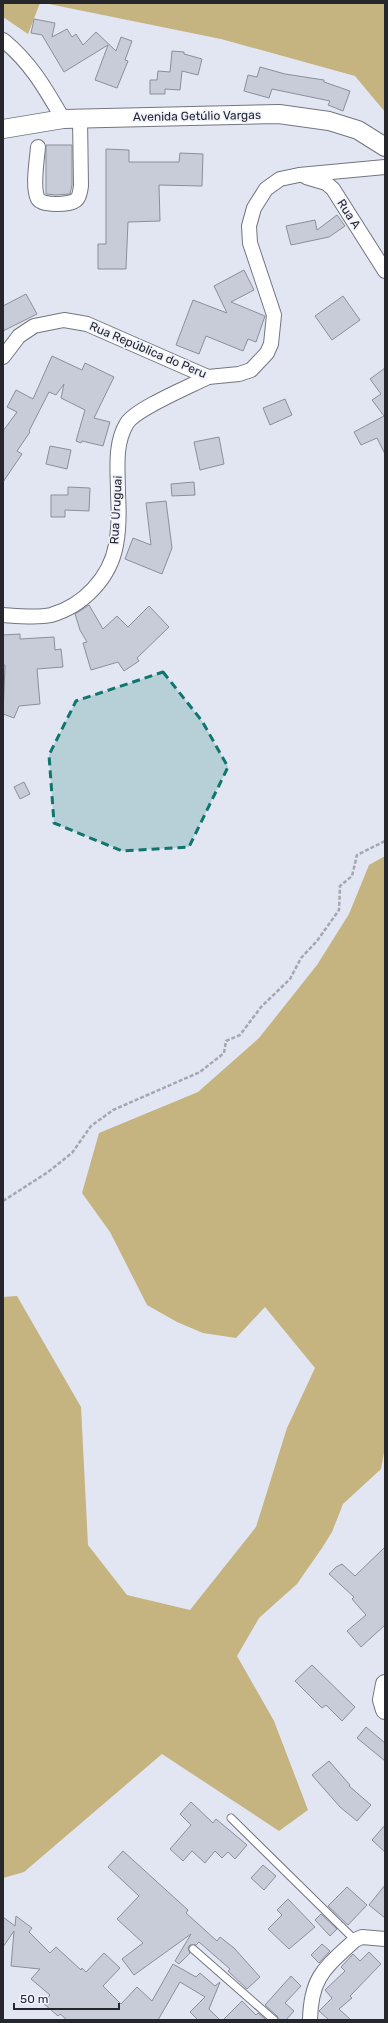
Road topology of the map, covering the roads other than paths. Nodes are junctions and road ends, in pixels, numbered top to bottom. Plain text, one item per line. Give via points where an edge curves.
1 (3, 40) edge
2 (72, 119) junction
3 (3, 129) edge
4 (385, 146) edge
5 (38, 147) dead end
6 (385, 167) edge
7 (299, 175) junction
8 (385, 270) edge
9 (3, 357) edge
10 (208, 377) junction
11 (3, 616) edge
12 (385, 1684) edge
13 (385, 1710) edge
14 (231, 1818) dead end
15 (385, 1939) edge
16 (355, 1940) junction
17 (193, 1949) dead end
18 (274, 2020) edge
19 (310, 2020) edge

1 - 2 street via 20,53
2 - 3 street, Avenida Getúlio Vargas
2 - 4 street, Avenida Getúlio Vargas via 249,114 303,116 358,130
2 - 5 street via 81,186 79,197 75,201 65,204 43,204 39,200 36,189
6 - 7 street, Rua República do Peru
7 - 8 street, Rua A via 326,183 333,189
7 - 10 street, Rua República do Peru via 280,179 266,189 254,208 249,226 250,243 274,315 271,344 267,353 251,370 239,374
9 - 10 street, Rua República do Peru via 19,336 34,326 64,320 87,324
10 - 11 street, Rua Uruguai via 140,413 128,422 122,433 118,452 116,546 100,583 69,608 50,615
12 - 13 street via 382,1700
14 - 16 lane
15 - 16 street via 362,1937
16 - 19 street via 320,1974 311,1996
17 - 18 lane

